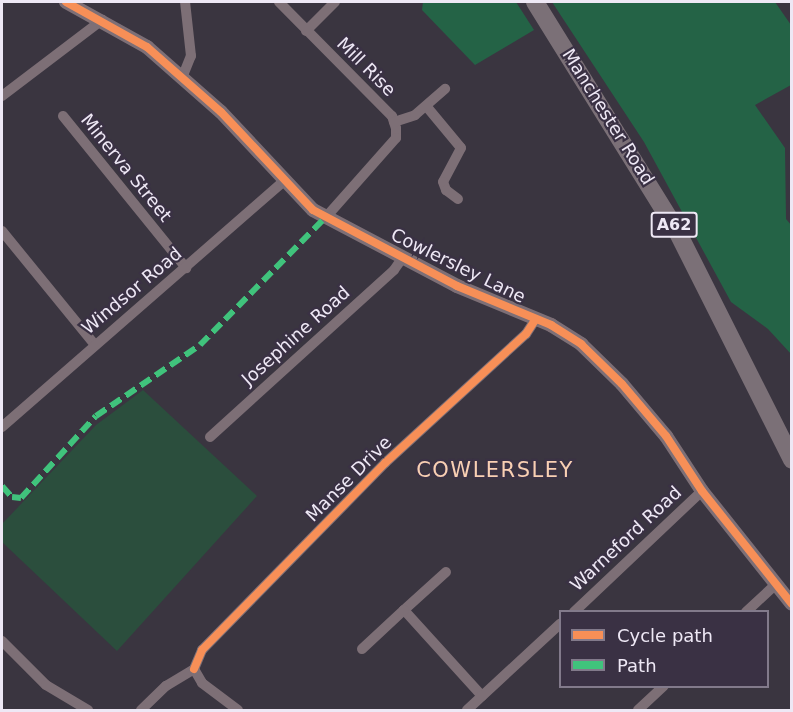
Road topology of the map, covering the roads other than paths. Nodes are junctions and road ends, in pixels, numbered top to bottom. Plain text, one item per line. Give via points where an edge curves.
1 (66, 2) edge
2 (184, 2) edge
3 (279, 2) edge
4 (335, 2) edge
5 (535, 2) edge
6 (102, 20) junction
7 (306, 31) junction
8 (182, 78) junction
9 (444, 89) dead end
10 (2, 96) edge
11 (428, 107) junction
12 (63, 116) dead end
13 (394, 122) junction
14 (284, 181) junction
15 (458, 199) dead end
16 (326, 217) junction
17 (2, 231) edge
18 (403, 257) junction
19 (186, 268) junction
20 (535, 320) junction
21 (94, 344) junction
22 (6, 411) edge
23 (2, 427) edge
24 (210, 437) dead end
25 (792, 460) edge
26 (702, 491) junction
27 (446, 572) dead end
28 (775, 585) junction
29 (792, 604) edge
30 (404, 610) junction
31 (575, 610) edge
32 (748, 610) edge
33 (559, 626) edge
34 (2, 641) edge
35 (362, 649) dead end
36 (194, 669) junction
37 (663, 688) edge
38 (482, 696) junction
39 (88, 711) edge
40 (141, 711) edge
41 (238, 711) edge
42 (467, 711) edge
43 (638, 711) edge

1 - 6 street, Cowlersley Lane
2 - 8 street via 191,56
3 - 7 street, Mill Rise
4 - 7 street
5 - 25 main road, Manchester Road / A62 via 677,231
6 - 8 street, Cowlersley Lane via 147,47
6 - 10 street
7 - 13 street, Mill Rise
8 - 14 street, Cowlersley Lane via 221,112
9 - 11 street
11 - 13 street
11 - 15 street via 461,148 443,182 446,190
12 - 19 street, Minerva Street
13 - 16 street, Mill Rise via 396,138
14 - 16 street, Cowlersley Lane via 313,210
14 - 19 street, Windsor Road
16 - 18 street, Cowlersley Lane
17 - 21 street
18 - 20 street, Cowlersley Lane
18 - 24 street, Josephine Road via 394,270
19 - 21 street, Windsor Road
20 - 26 street, Cowlersley Lane via 581,344 622,384 666,436
20 - 36 street, Manse Drive via 519,341 385,462 202,650
21 - 22 street, Windsor Road
22 - 23 street, Windsor Road
26 - 28 street, Cowlersley Lane
26 - 31 street, Warneford Road
27 - 30 street
28 - 29 street, Cowlersley Lane
28 - 32 street
30 - 35 street
30 - 38 street
33 - 38 street
34 - 39 street via 46,685
36 - 40 street via 166,687
36 - 41 street via 202,683
37 - 43 street
38 - 42 street

